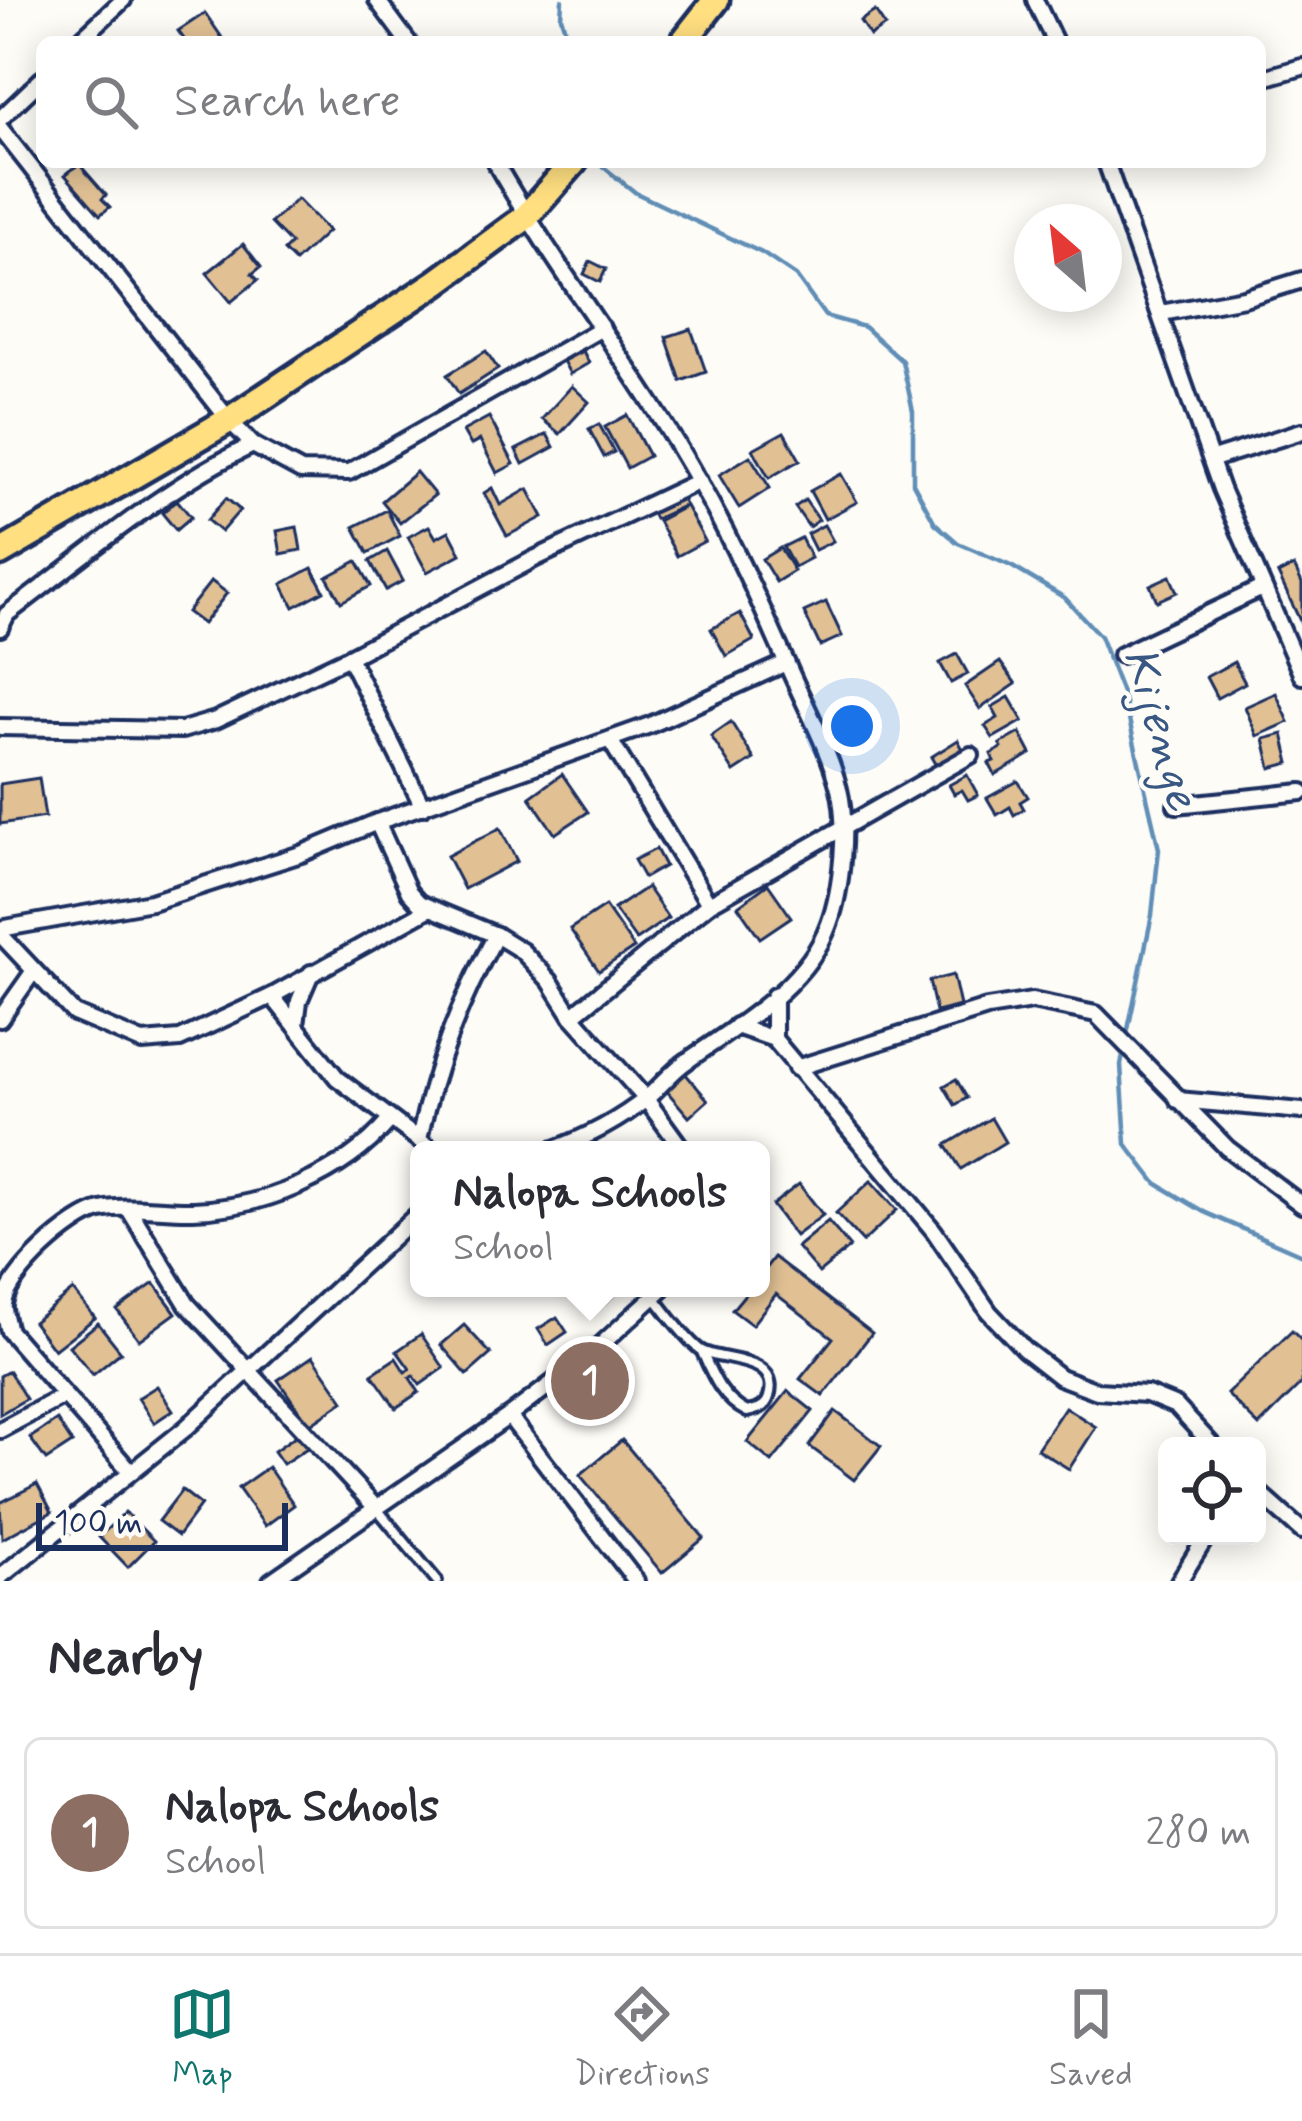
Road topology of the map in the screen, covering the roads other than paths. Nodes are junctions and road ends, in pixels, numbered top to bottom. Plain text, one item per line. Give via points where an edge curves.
1 (123, 0) edge
2 (377, 0) edge
3 (716, 0) edge
4 (1035, 0) edge
5 (84, 36) edge
6 (404, 36) edge
7 (687, 36) edge
8 (1051, 36) edge
9 (1302, 68) edge
10 (1266, 77) edge
11 (36, 86) edge
12 (0, 119) edge
13 (0, 128) edge
14 (498, 168) edge
15 (569, 168) edge
16 (1108, 168) edge
17 (526, 217) junction
18 (1302, 280) edge
19 (1161, 314) junction
20 (602, 328) junction
21 (229, 420) junction
22 (1302, 431) edge
23 (254, 446) junction
24 (1213, 459) junction
25 (699, 481) junction
26 (0, 553) edge
27 (1262, 588) junction
28 (0, 628) edge
29 (1121, 655) dead end
30 (349, 657) junction
31 (786, 663) junction
32 (1302, 676) edge
33 (0, 727) edge
34 (610, 740) junction
35 (971, 755) dead end
36 (1302, 792) edge
37 (1176, 805) dead end
38 (423, 807) junction
39 (377, 822) junction
40 (844, 831) junction
41 (710, 904) junction
42 (428, 909) junction
43 (0, 931) edge
44 (496, 935) junction
45 (33, 972) junction
46 (311, 974) junction
47 (272, 996) junction
48 (775, 996) junction
49 (572, 1016) junction
50 (0, 1018) edge
51 (296, 1025) junction
52 (736, 1026) junction
53 (774, 1039) junction
54 (796, 1068) junction
55 (646, 1099) junction
56 (1178, 1100) junction
57 (1302, 1111) edge
58 (389, 1121) junction
59 (419, 1139) junction
60 (421, 1141) edge
61 (576, 1141) edge
62 (676, 1141) edge
63 (1302, 1205) edge
64 (130, 1211) junction
65 (410, 1221) edge
66 (655, 1297) edge
67 (662, 1297) edge
68 (702, 1352) junction
69 (250, 1372) junction
70 (62, 1397) junction
71 (509, 1416) junction
72 (0, 1430) edge
73 (1205, 1437) edge
74 (130, 1471) junction
75 (1266, 1499) edge
76 (376, 1509) junction
77 (1302, 1531) edge
78 (1201, 1545) edge
79 (287, 1568) junction
80 (0, 1579) edge
81 (271, 1581) edge
82 (298, 1581) edge
83 (437, 1581) edge
84 (636, 1581) edge
85 (1179, 1581) edge

1 - 5 street
2 - 6 street
3 - 7 main road
4 - 8 street
9 - 10 street
11 - 12 street
13 - 21 street
14 - 17 street
15 - 17 main road
16 - 19 street
17 - 20 street
17 - 21 main road
18 - 19 street
19 - 24 street
20 - 23 street via 349,472 301,471
20 - 25 street
21 - 23 street
21 - 26 main road
22 - 24 street
23 - 28 street via 213,464 134,520 7,614
24 - 27 street
25 - 30 street
25 - 31 street
27 - 29 street
27 - 32 street
30 - 33 street via 182,730
30 - 38 street
31 - 34 street
31 - 40 street via 839,788
34 - 38 street
34 - 41 street
35 - 40 street
36 - 37 street
38 - 39 street
39 - 42 street via 410,892
39 - 43 street via 170,896
40 - 41 street
40 - 48 street via 830,921
41 - 49 street
42 - 44 street
42 - 46 street
43 - 45 street
44 - 49 street via 523,952
44 - 59 street via 460,1003
45 - 47 street via 74,1013 142,1042 180,1039
45 - 50 street
46 - 47 street
46 - 51 street
47 - 51 street
48 - 52 street
48 - 53 street
49 - 55 street
51 - 58 street via 338,1078
52 - 53 street
52 - 55 street
53 - 54 street
54 - 56 street via 1032,1000 1096,1014
54 - 73 street via 1024,1349 1060,1377 1096,1391 1147,1394 1176,1406
55 - 61 street
55 - 62 street
56 - 57 street
56 - 63 street
58 - 59 street
58 - 64 street via 356,1154 259,1200
59 - 60 street
64 - 69 street via 187,1304
64 - 70 street via 100,1210 62,1233 15,1280 4,1304 9,1331
65 - 69 street
66 - 71 street
67 - 68 lane
68 - 68 lane via 749,1361 768,1383 768,1402 747,1412 734,1406
69 - 74 street
69 - 76 street
70 - 72 street
70 - 74 street
71 - 76 street
71 - 84 street
74 - 80 street
75 - 77 street
76 - 79 street
76 - 83 lane
78 - 85 street
79 - 81 street
79 - 82 street

